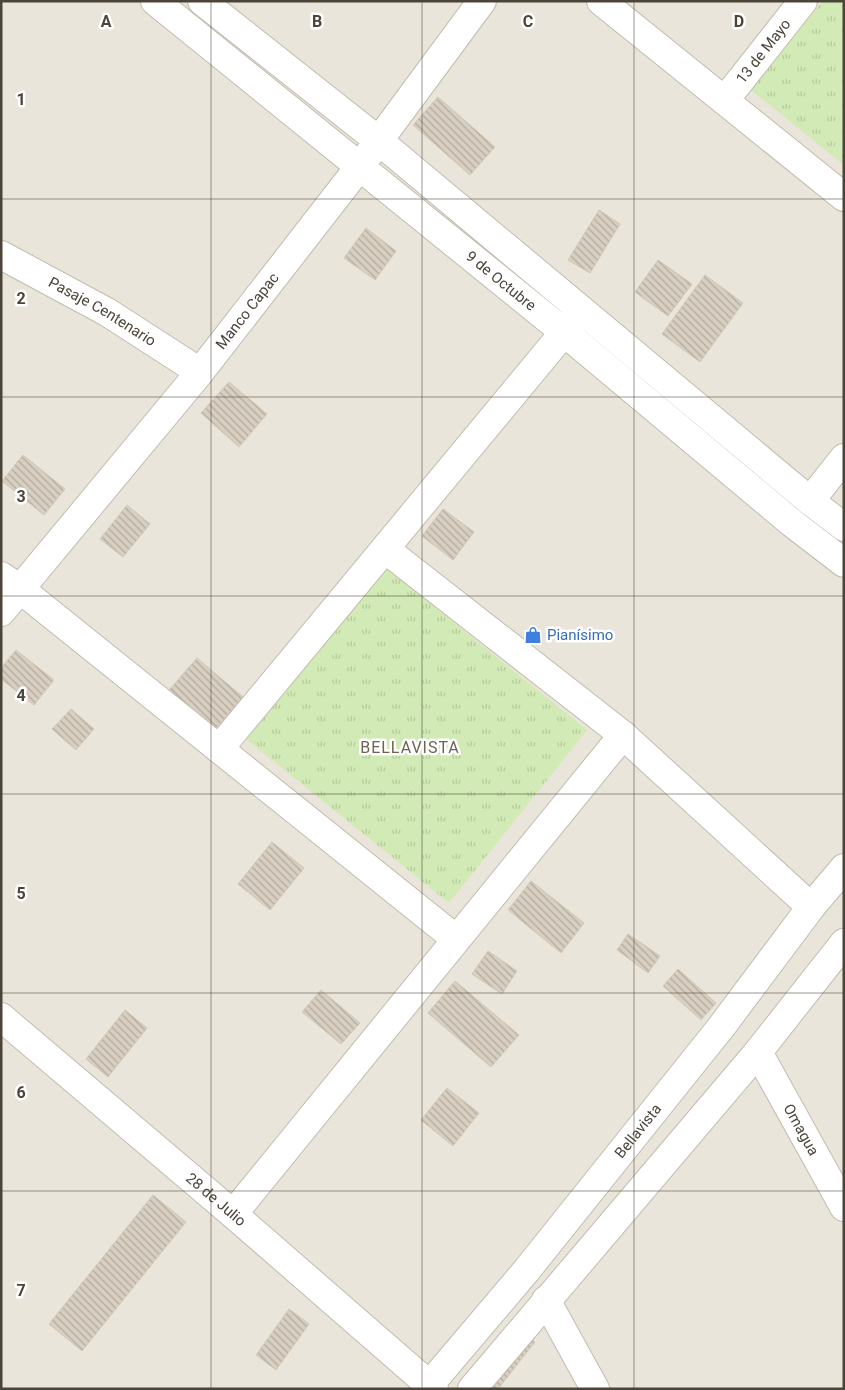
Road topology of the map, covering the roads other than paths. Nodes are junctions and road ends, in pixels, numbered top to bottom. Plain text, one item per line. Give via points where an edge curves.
1 (155, 1) edge
2 (202, 1) edge
3 (482, 1) edge
4 (601, 1) edge
5 (803, 1) edge
6 (725, 100) junction
7 (379, 141) junction
8 (360, 166) junction
9 (844, 197) edge
10 (1, 255) edge
11 (582, 310) junction
12 (564, 332) junction
13 (200, 372) junction
14 (844, 458) edge
15 (810, 501) junction
16 (844, 527) edge
17 (385, 549) junction
18 (844, 563) edge
19 (11, 582) edge
20 (1, 612) edge
21 (623, 735) junction
22 (219, 749) junction
23 (844, 868) edge
24 (811, 908) junction
25 (456, 939) junction
26 (844, 943) edge
27 (3, 1021) edge
28 (758, 1052) junction
29 (844, 1207) edge
30 (233, 1214) junction
31 (546, 1300) junction
32 (430, 1387) edge
33 (472, 1389) edge
34 (595, 1389) edge

1 - 8 street, 9 de Octubre
2 - 7 street, 9 de Octubre
3 - 7 street, Manco Capac
4 - 6 street
5 - 6 street, 13 de Mayo
6 - 9 street
7 - 8 street, Manco Capac
7 - 11 street, 9 de Octubre
8 - 12 street, 9 de Octubre
8 - 13 street, Manco Capac
10 - 13 street, Pasaje Centenario via 106,312
11 - 12 street
11 - 15 street, 9 de Octubre
12 - 17 street
12 - 18 street, 9 de Octubre
13 - 19 street, Manco Capac
14 - 15 street
15 - 16 street, 9 de Octubre
17 - 21 street
17 - 22 street
19 - 20 street, Manco Capac
19 - 22 street
21 - 24 street
21 - 25 street
22 - 25 street
23 - 24 street, Bellavista
24 - 32 street, Bellavista via 704,1049
25 - 30 street
26 - 28 street
27 - 30 street, 28 de Julio
28 - 29 street, Omagua
28 - 31 street
30 - 32 street, 28 de Julio
31 - 33 street
31 - 34 street

